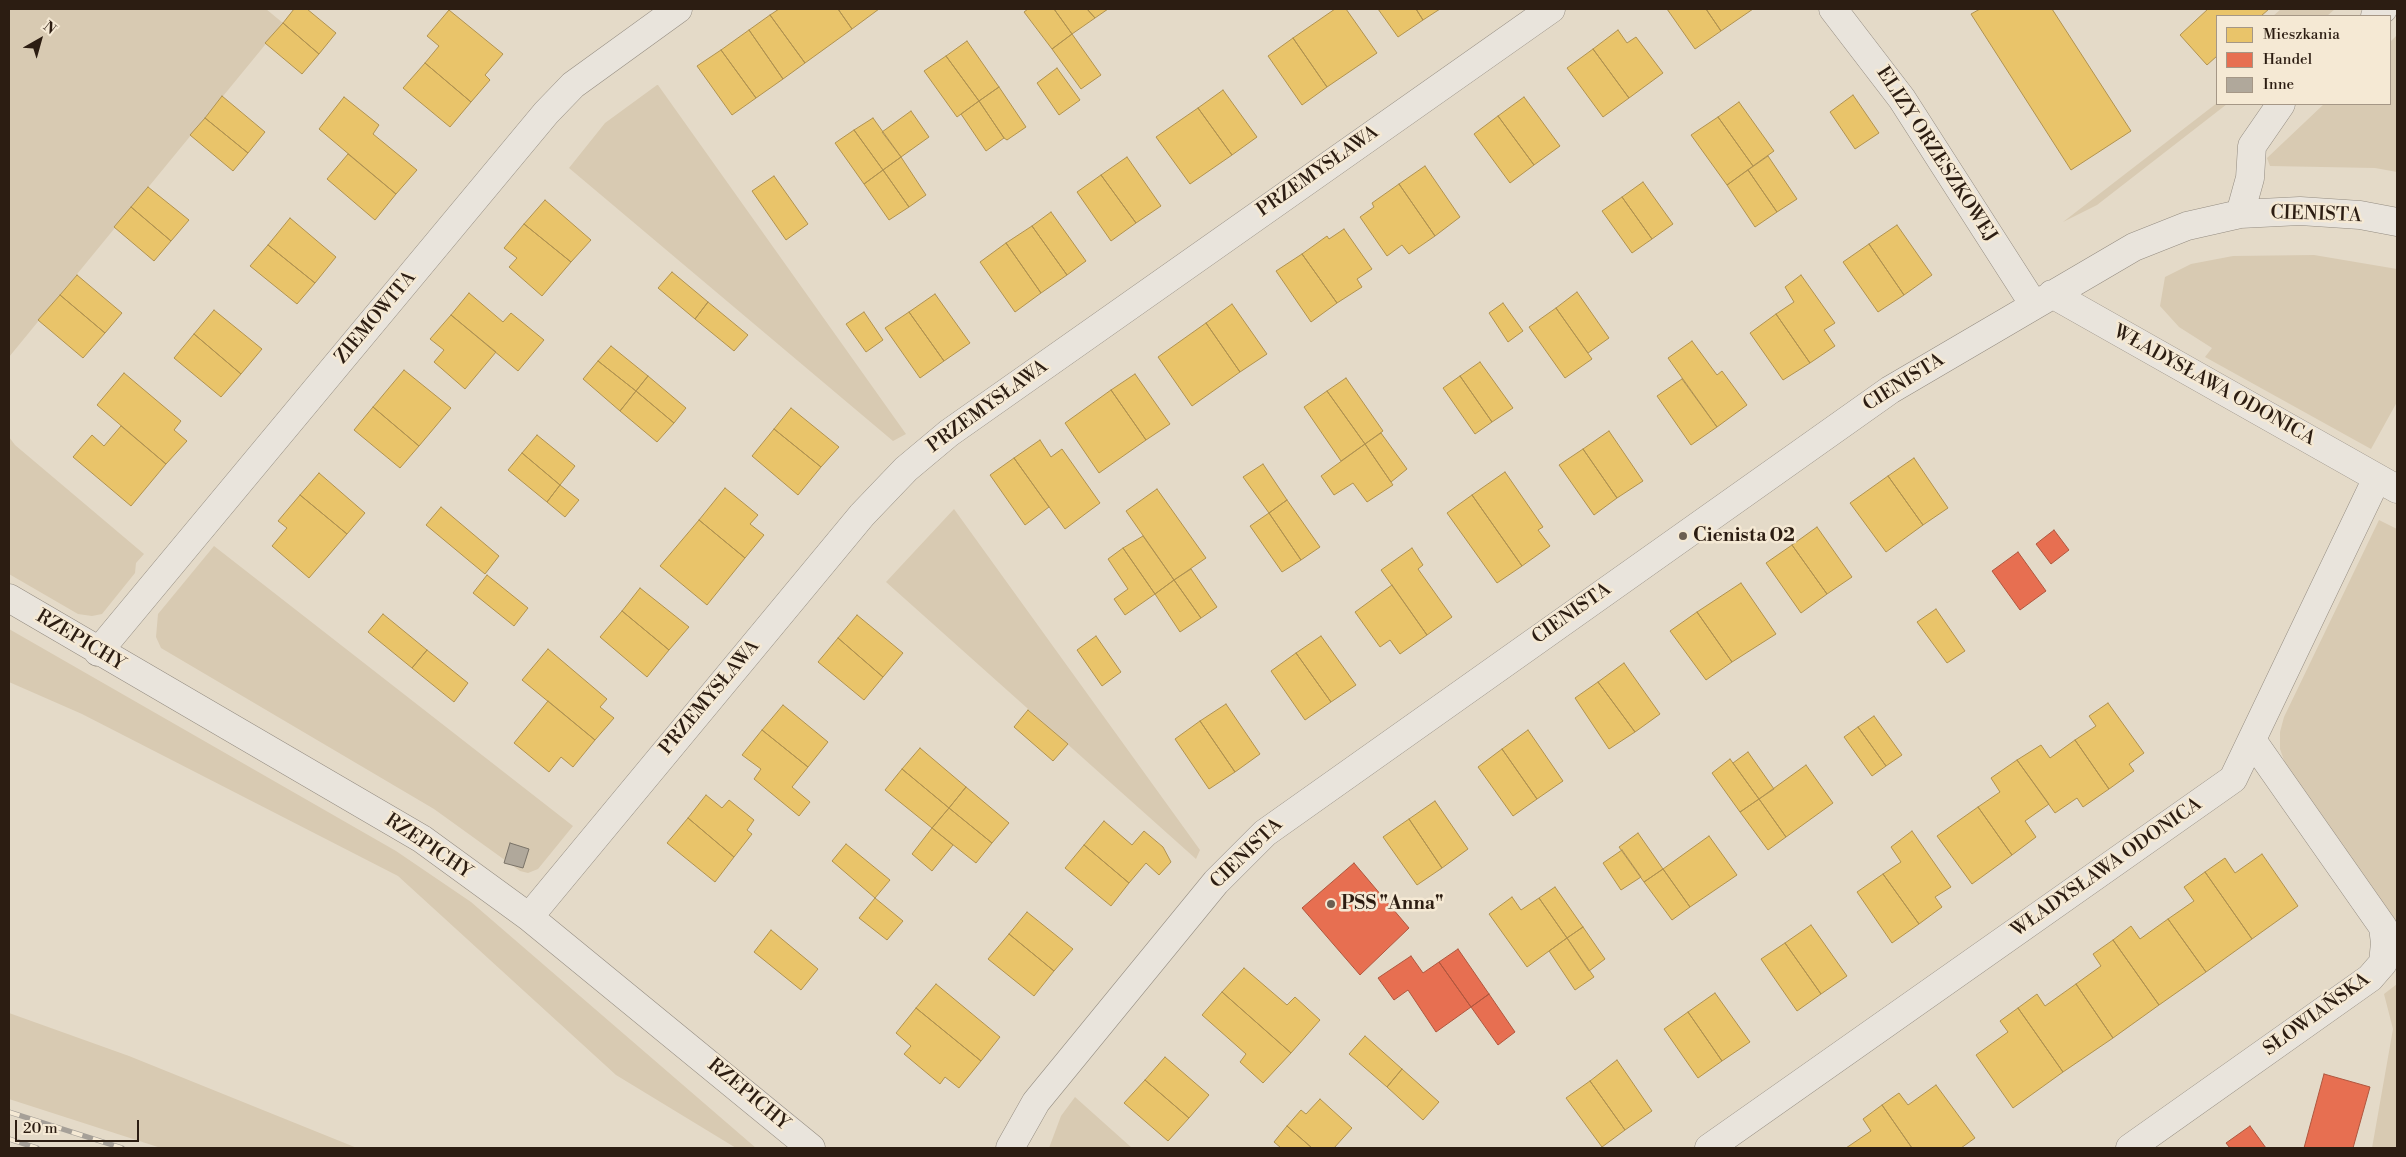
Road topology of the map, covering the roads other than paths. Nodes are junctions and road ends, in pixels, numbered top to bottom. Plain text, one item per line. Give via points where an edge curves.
1 (678, 9) edge
2 (1551, 9) edge
3 (1833, 9) edge
4 (2280, 105) edge
5 (2240, 214) junction
6 (2395, 222) edge
7 (2043, 300) junction
8 (2387, 483) edge
9 (9, 598) edge
10 (98, 652) junction
11 (2252, 740) junction
12 (529, 917) junction
13 (811, 1148) edge
14 (1010, 1148) edge
15 (1709, 1148) edge
16 (2130, 1148) edge

1 - 10 street, ZIEMOWITA via 573,84 546,113
2 - 12 street, PRZEMYSŁAWA via 957,427 906,469 862,515
3 - 7 street, ELIZY ORZESZKOWEJ via 1902,100
4 - 5 street, CIENISTA via 2252,146 2250,178
5 - 6 street, CIENISTA via 2300,211 2360,215
5 - 7 street, CIENISTA via 2187,226 2134,247
7 - 8 street, WŁADYSŁAWA ODONICA
7 - 14 street, CIENISTA via 1890,390 1265,833 1216,882 1036,1102
8 - 11 street, WŁADYSŁAWA ODONICA
9 - 10 street, RZEPICHY
10 - 12 street, RZEPICHY via 422,839
11 - 15 street, WŁADYSŁAWA ODONICA via 2233,779
11 - 16 street, SŁOWIAŃSKA via 2383,927 2383,963 2370,978
12 - 13 street, RZEPICHY

